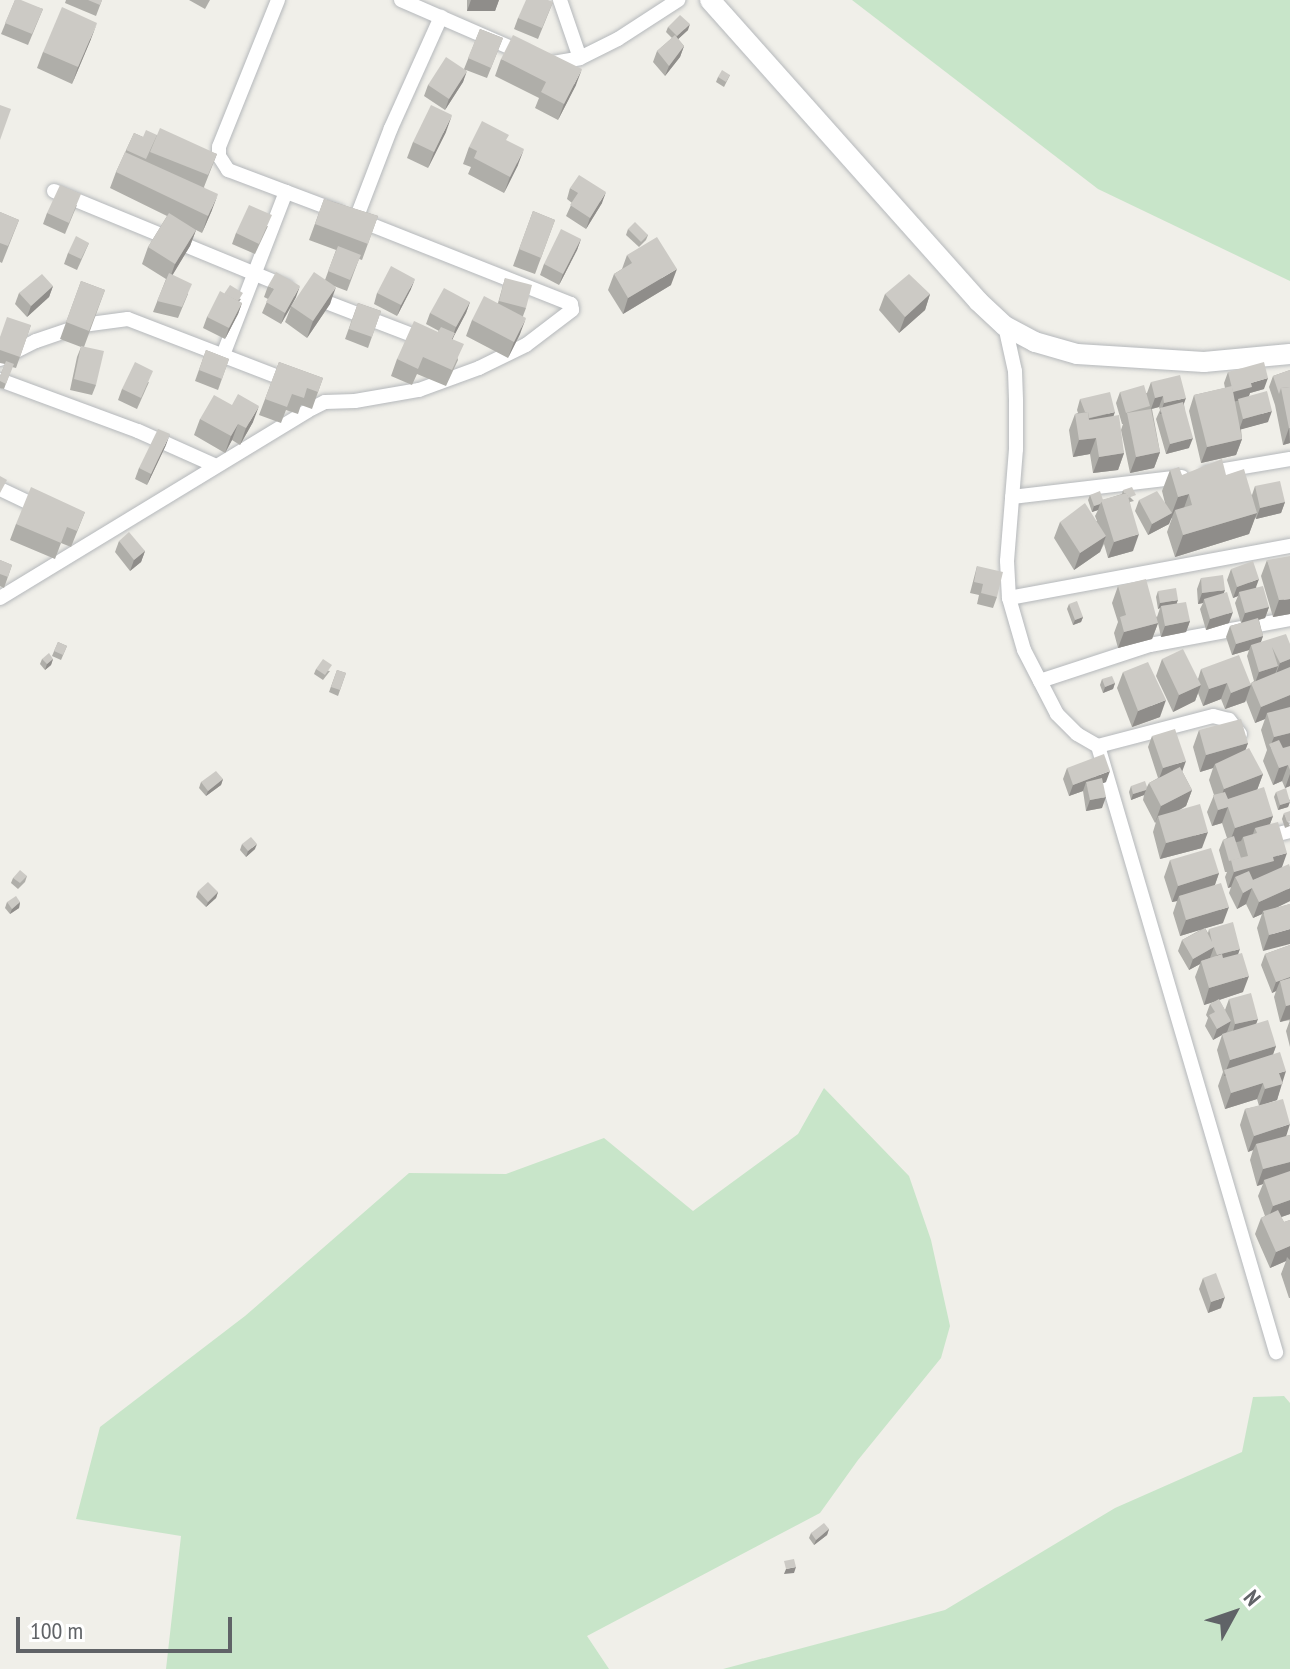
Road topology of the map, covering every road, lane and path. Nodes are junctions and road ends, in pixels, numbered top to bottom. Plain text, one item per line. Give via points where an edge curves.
1 (278, 0) edge
2 (401, 0) edge
3 (560, 0) edge
4 (678, 0) edge
5 (710, 0) edge
6 (441, 17) junction
7 (580, 58) junction
8 (54, 191) edge
9 (286, 192) junction
10 (356, 219) junction
11 (254, 275) junction
12 (1005, 326) junction
13 (438, 347) edge
14 (1290, 354) edge
15 (223, 355) junction
16 (457, 357) edge
17 (0, 359) edge
18 (479, 368) junction
19 (0, 380) edge
20 (325, 402) junction
21 (1290, 459) edge
22 (214, 465) junction
23 (0, 489) edge
24 (1012, 497) junction
25 (57, 516) edge
26 (86, 529) edge
27 (100, 535) junction
28 (1290, 546) edge
29 (0, 598) edge
30 (1009, 598) junction
31 (1290, 619) edge
32 (1040, 681) junction
33 (1098, 746) junction
34 (1245, 750) edge
35 (1290, 831) edge
36 (1270, 835) edge
37 (1276, 1352) dead end

1 - 9 street via 218,152 228,170
2 - 6 street
3 - 7 street
4 - 7 street
5 - 12 main road
6 - 7 street via 550,63
6 - 10 street
8 - 11 street
9 - 10 street
9 - 11 street
10 - 18 street via 572,306 553,328
11 - 13 street
11 - 15 street
12 - 14 main road via 1035,342 1077,354 1204,362
12 - 24 street via 1015,371
15 - 17 street via 138,321 115,318 36,341
15 - 20 street via 310,390
16 - 18 street
18 - 20 street via 419,390
19 - 22 street
20 - 22 street
21 - 24 street via 1111,488
22 - 27 street
23 - 25 street
24 - 30 street
26 - 27 street
27 - 29 street
28 - 30 street
30 - 32 street via 1024,650
31 - 32 street via 1150,645
32 - 33 street via 1057,714
33 - 34 street via 1222,716 1236,726
33 - 37 street
35 - 36 street

